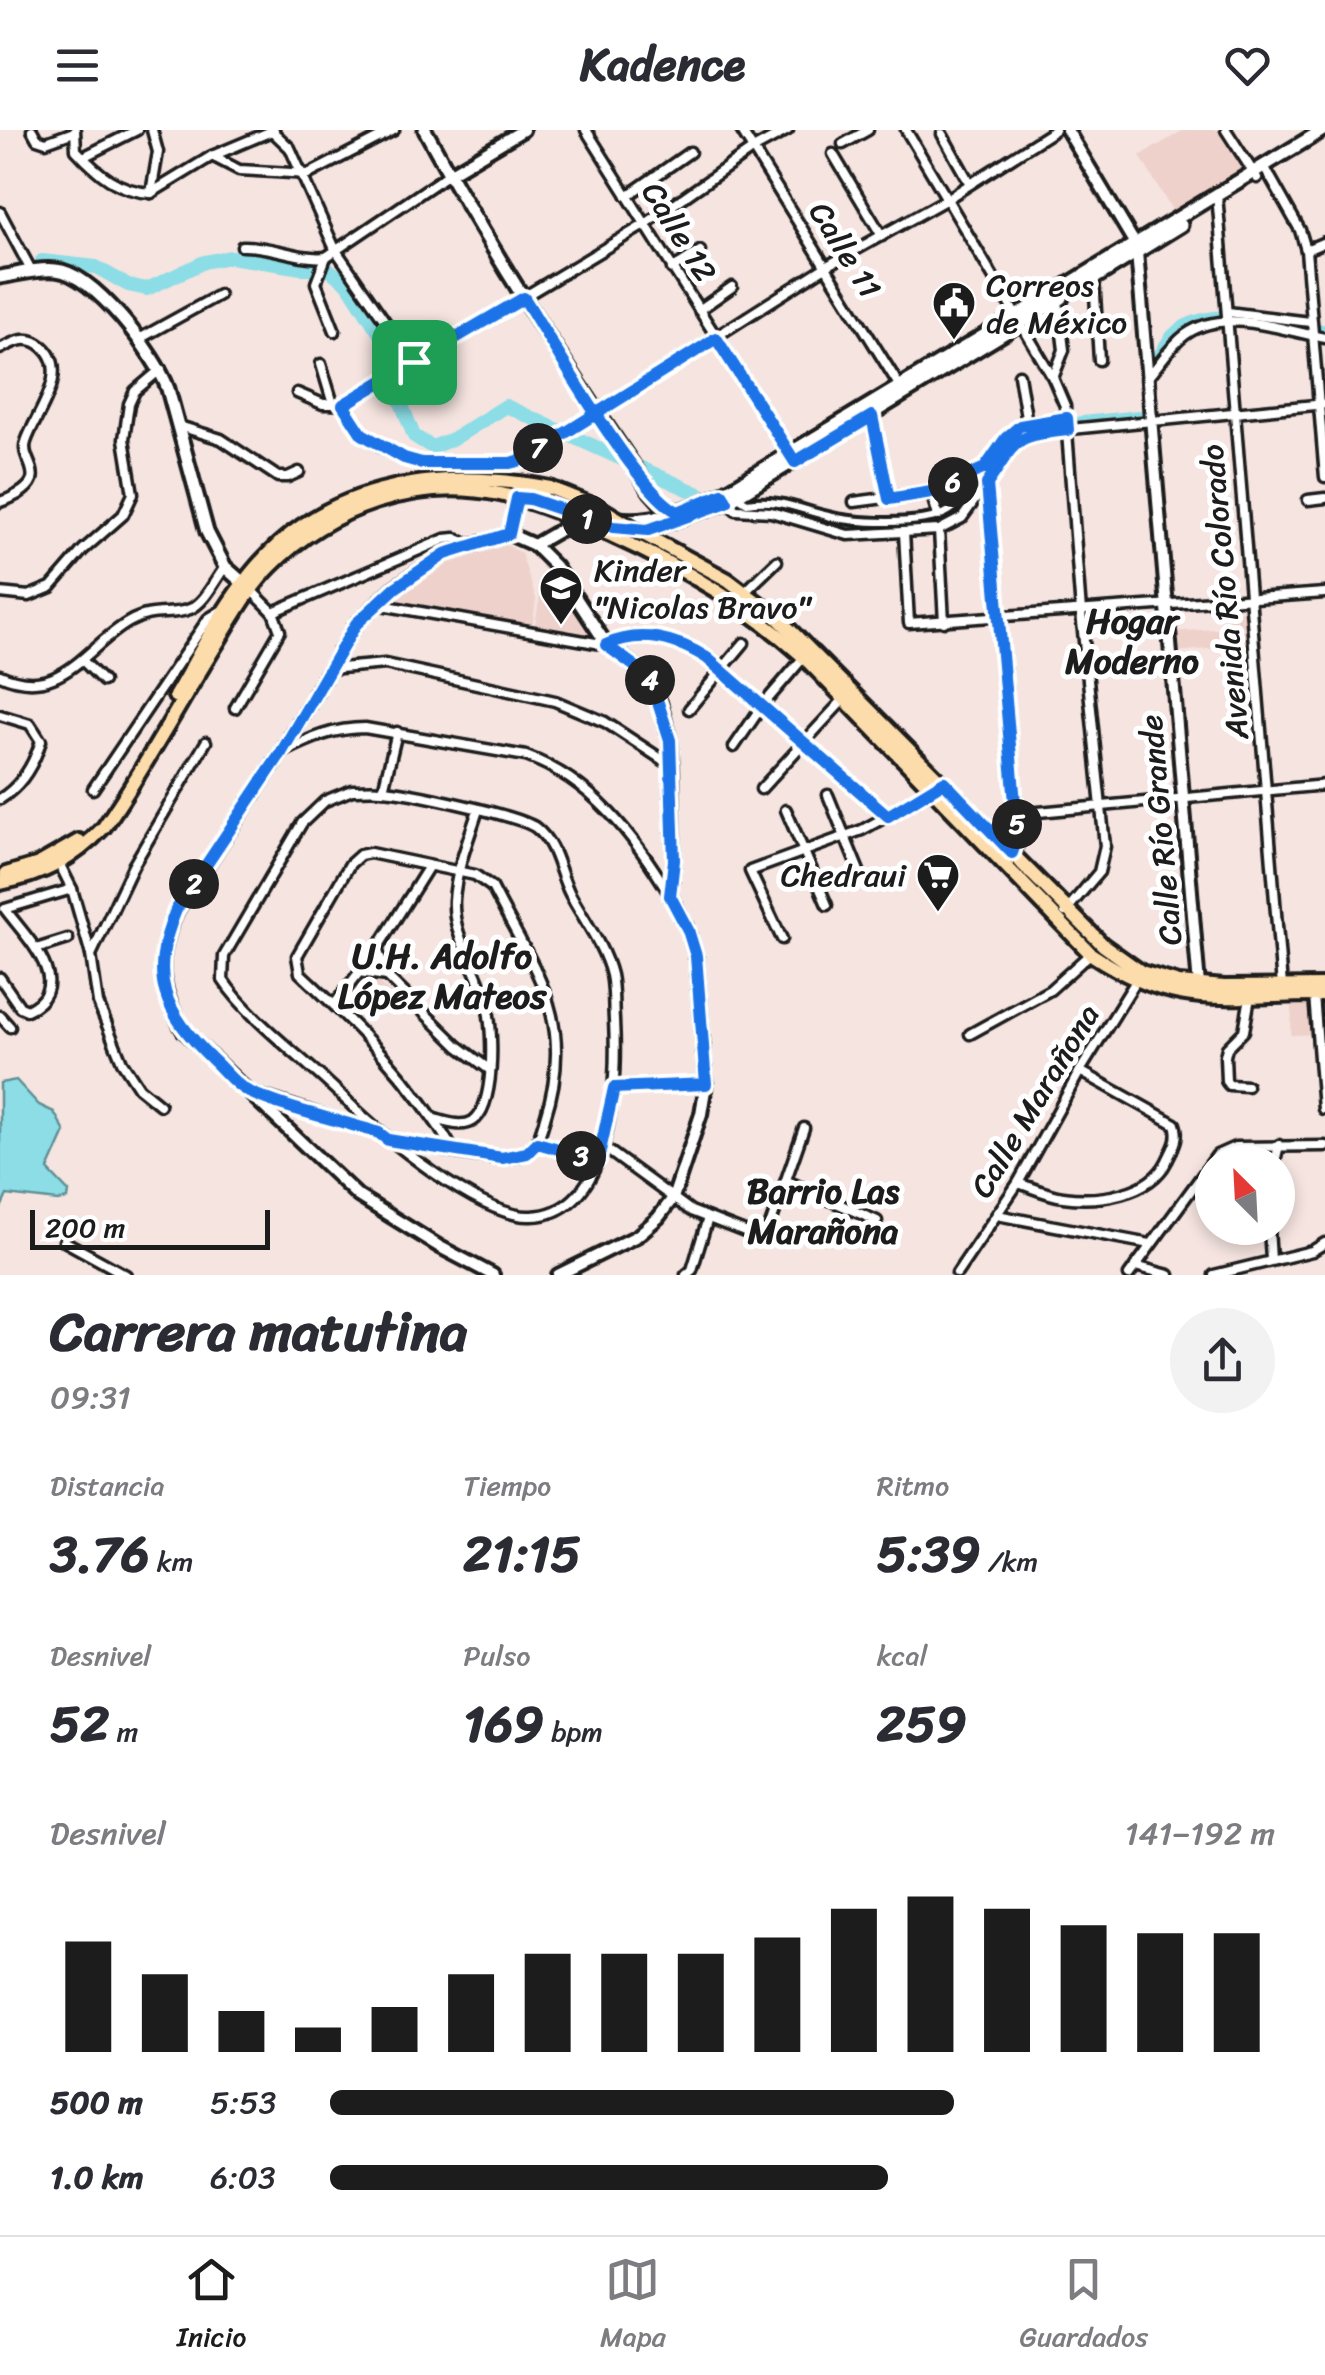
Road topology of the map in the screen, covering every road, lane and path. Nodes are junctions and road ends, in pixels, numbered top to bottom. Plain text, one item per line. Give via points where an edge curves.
1 (32, 130) edge
2 (137, 130) edge
3 (152, 130) edge
4 (272, 130) edge
5 (394, 130) edge
6 (425, 130) edge
7 (523, 130) edge
8 (586, 130) edge
9 (741, 130) edge
10 (788, 130) edge
11 (868, 130) edge
12 (906, 130) edge
13 (1056, 130) edge
14 (1067, 130) edge
15 (1226, 130) edge
16 (75, 131) edge
17 (1324, 133) edge
18 (942, 134) dead end
19 (843, 144) dead end
20 (753, 150) junction
21 (690, 152) dead end
22 (832, 154) dead end
23 (212, 156) junction
24 (83, 157) junction
25 (301, 172) junction
26 (1260, 172) junction
27 (450, 174) junction
28 (970, 184) junction
29 (151, 193) junction
30 (626, 196) junction
31 (1217, 198) junction
32 (947, 199) junction
33 (0, 212) edge
34 (644, 225) junction
35 (882, 236) junction
36 (1325, 242) edge
37 (242, 246) dead end
38 (1136, 248) junction
39 (335, 249) junction
40 (1306, 250) junction
41 (700, 251) dead end
42 (326, 257) junction
43 (827, 266) junction
44 (672, 269) junction
45 (32, 272) junction
46 (0, 277) edge
47 (1094, 278) junction
48 (732, 287) dead end
49 (219, 295) dead end
50 (524, 298) junction
51 (1058, 300) junction
52 (699, 310) junction
53 (1228, 318) junction
54 (1019, 322) junction
55 (1311, 329) junction
56 (335, 331) dead end
57 (716, 338) junction
58 (1325, 338) edge
59 (139, 339) junction
60 (0, 349) edge
61 (1099, 360) dead end
62 (414, 362) junction
63 (321, 364) dead end
64 (161, 369) junction
65 (1019, 375) dead end
66 (1053, 378) junction
67 (1147, 378) junction
68 (903, 392) junction
69 (298, 394) dead end
70 (332, 404) junction
71 (1321, 404) edge
72 (343, 405) junction
73 (596, 411) junction
74 (869, 412) junction
75 (1235, 413) junction
76 (1151, 421) junction
77 (1026, 424) junction
78 (1067, 424) junction
79 (179, 426) junction
80 (793, 458) junction
81 (985, 468) junction
82 (299, 472) dead end
83 (1325, 477) edge
84 (511, 482) junction
85 (987, 484) junction
86 (651, 492) junction
87 (931, 492) junction
88 (729, 497) junction
89 (517, 498) junction
90 (1325, 498) edge
91 (889, 499) junction
92 (1308, 500) dead end
93 (0, 502) edge
94 (854, 502) dead end
95 (678, 512) junction
96 (938, 516) junction
97 (590, 526) junction
98 (939, 530) junction
99 (904, 532) junction
100 (509, 534) junction
101 (645, 536) junction
102 (471, 545) junction
103 (534, 545) junction
104 (776, 562) dead end
105 (224, 567) junction
106 (247, 586) junction
107 (0, 592) edge
108 (746, 592) junction
109 (1325, 593) edge
110 (1251, 598) junction
111 (376, 604) junction
112 (1167, 606) junction
113 (226, 609) junction
114 (273, 612) junction
115 (1080, 612) junction
116 (1001, 619) junction
117 (944, 622) junction
118 (744, 643) dead end
119 (606, 645) junction
120 (804, 657) junction
121 (84, 661) junction
122 (329, 669) junction
123 (721, 671) junction
124 (0, 675) edge
125 (104, 680) dead end
126 (844, 699) junction
127 (762, 706) junction
128 (235, 708) dead end
129 (689, 709) dead end
130 (0, 715) edge
131 (397, 732) junction
132 (206, 742) dead end
133 (803, 744) junction
134 (734, 747) dead end
135 (281, 753) junction
136 (672, 766) junction
137 (1325, 785) edge
138 (939, 787) junction
139 (93, 788) dead end
140 (761, 789) dead end
141 (383, 790) junction
142 (1266, 792) junction
143 (828, 795) dead end
144 (0, 799) edge
145 (1183, 800) junction
146 (1099, 807) junction
147 (478, 810) junction
148 (786, 810) dead end
149 (1016, 814) junction
150 (888, 816) junction
151 (844, 835) junction
152 (804, 850) junction
153 (1008, 858) junction
154 (60, 865) junction
155 (429, 866) junction
156 (460, 871) junction
157 (0, 875) edge
158 (861, 876) dead end
159 (0, 883) edge
160 (72, 889) junction
161 (670, 896) junction
162 (826, 906) dead end
163 (1063, 915) junction
164 (782, 939) dead end
165 (68, 940) dead end
166 (36, 949) junction
167 (377, 949) junction
168 (1091, 954) junction
169 (91, 955) junction
170 (359, 972) junction
171 (386, 976) junction
172 (1139, 977) junction
173 (0, 978) edge
174 (1199, 986) junction
175 (1282, 986) junction
176 (1321, 992) edge
177 (1250, 998) junction
178 (334, 1005) junction
179 (0, 1016) edge
180 (10, 1028) dead end
181 (970, 1034) dead end
182 (490, 1070) junction
183 (1080, 1072) junction
184 (706, 1084) junction
185 (1247, 1086) dead end
186 (614, 1088) junction
187 (244, 1090) junction
188 (160, 1105) dead end
189 (1322, 1109) dead end
190 (435, 1119) junction
191 (804, 1128) dead end
192 (379, 1133) junction
193 (388, 1140) junction
194 (537, 1143) junction
195 (1279, 1144) joint
196 (602, 1146) junction
197 (1325, 1146) edge
198 (453, 1150) junction
199 (598, 1160) junction
200 (787, 1181) junction
201 (1018, 1184) junction
202 (672, 1198) junction
203 (997, 1215) junction
204 (708, 1218) junction
205 (878, 1221) dead end
206 (64, 1241) dead end
207 (1325, 1243) edge
208 (1150, 1244) junction
209 (1270, 1245) edge
210 (1271, 1260) junction
211 (1135, 1266) junction
212 (578, 1272) edge
213 (693, 1273) edge
214 (957, 1273) edge
215 (126, 1275) edge
216 (493, 1275) edge
217 (558, 1275) edge
218 (1129, 1275) edge
219 (1169, 1275) edge
220 (1214, 1275) edge

1 - 16 street via 46,142
2 - 24 street
3 - 29 street via 158,152
4 - 23 street
4 - 25 street
5 - 25 street via 310,174
6 - 27 main road
7 - 27 street
8 - 30 street, Calle 12
9 - 20 street, Calle 11
10 - 20 street
11 - 19 street
12 - 32 street
13 - 28 street
14 - 38 street
15 - 26 street
16 - 24 street
17 - 26 main road
18 - 28 street
20 - 34 street
20 - 43 street, Calle 11
21 - 30 street
22 - 35 street
23 - 25 street via 239,170
23 - 29 street
24 - 29 street via 111,183
25 - 39 street
26 - 31 main road
26 - 40 street
27 - 39 street
27 - 50 main road
28 - 32 street
30 - 34 street, Calle 12
31 - 38 main road
31 - 53 street, Avenida Río Colorado
32 - 35 street
32 - 54 street
33 - 45 street
34 - 44 street, Calle 12
34 - 50 street
35 - 43 street
36 - 40 street
37 - 42 street
38 - 47 main road
38 - 54 main road
38 - 67 street, Calle Río Grande
39 - 42 street
39 - 62 street
40 - 55 street
41 - 44 street
42 - 56 street via 316,283
43 - 57 street
43 - 68 street, Calle 11
44 - 52 street, Calle 12
45 - 46 main road
45 - 59 main road via 58,270 78,279
47 - 51 main road
47 - 61 street
48 - 52 street
49 - 59 street
50 - 62 street
50 - 73 main road
51 - 54 main road
51 - 66 street via 1064,350
52 - 57 street, Calle 12
53 - 55 street
53 - 55 street
53 - 67 street via 1182,337
53 - 75 street, Avenida Río Colorado
54 - 66 street
54 - 68 main road
55 - 58 street
55 - 71 street
57 - 73 street
57 - 80 street, Calle 12
59 - 64 main road
60 - 93 street via 27,339 46,350 53,366 49,394 26,442 33,478
62 - 72 street
63 - 70 street
64 - 79 main road
64 - 107 street via 129,404 124,439 133,494 123,515 51,588 29,596
65 - 77 street
66 - 78 street
67 - 76 street, Calle Río Grande
68 - 74 main road
69 - 70 street
70 - 72 street
71 - 75 street
71 - 83 street
72 - 73 street via 362,434 404,458 484,466 522,460
73 - 86 main road
74 - 80 main road
74 - 91 street
75 - 76 street
75 - 110 street, Avenida Río Colorado
76 - 78 street
76 - 112 street, Calle Río Grande
77 - 78 street
77 - 81 street via 1012,431
78 - 85 street via 1023,436
78 - 115 street
79 - 82 street via 220,439 278,477
79 - 105 main road via 207,532
80 - 88 main road
81 - 87 street
81 - 96 street via 955,506
84 - 101 main road
84 - 101 main road, bridge via 550,488
84 - 106 main road via 424,480 353,499 286,540
85 - 98 street via 962,518
85 - 116 street
86 - 95 main road
86 - 101 main road
87 - 91 street
87 - 96 street
88 - 89 main road via 648,530 613,527
88 - 95 main road
88 - 96 street via 782,502 847,522
88 - 99 street via 736,510 772,512 831,532
89 - 97 main road
89 - 100 street
89 - 106 main road via 443,490 388,498 316,528
90 - 92 street
91 - 94 street
95 - 101 main road
97 - 101 main road
97 - 103 street via 560,530
98 - 99 street
98 - 117 street
99 - 117 street via 909,623
100 - 102 street
100 - 103 street
101 - 108 main road
101 - 120 main road
102 - 111 street via 430,564
102 - 114 street via 444,539
103 - 119 street
104 - 108 street
105 - 106 main road
105 - 121 street via 192,608 140,616
106 - 113 main road
106 - 114 street
106 - 154 main road via 126,796 84,848
108 - 138 main road via 791,630
109 - 110 street
110 - 112 street
110 - 142 street, Avenida Río Colorado
111 - 119 street
111 - 122 street
112 - 115 street
112 - 145 street, Calle Río Grande
113 - 139 street via 208,620
113 - 157 main road via 98,822 61,853
114 - 128 street via 280,631
115 - 116 street
115 - 146 street
116 - 117 street
116 - 149 street
118 - 123 street
119 - 123 street via 638,637 670,640
119 - 136 street via 652,684
120 - 126 main road
120 - 127 street
121 - 124 street via 40,682
121 - 125 street
122 - 135 street
122 - 136 street via 385,664 555,700 605,722
123 - 127 street
123 - 129 street
126 - 133 street
126 - 138 main road
127 - 133 street
127 - 134 street
130 - 144 street via 30,724 41,740 15,790
131 - 135 street via 345,728
131 - 141 street
131 - 161 street via 526,756 572,777 624,829
132 - 169 street via 133,866
133 - 140 street
133 - 150 street
135 - 187 street via 176,910 164,939 162,981 170,1006 183,1030
136 - 161 street
137 - 142 street
138 - 150 street
138 - 153 main road
141 - 147 street
141 - 192 street via 341,794 302,823 222,970 241,1003
142 - 145 street
142 - 175 street, Avenida Río Colorado
143 - 151 street
145 - 146 street
145 - 174 street, Calle Río Grande
146 - 149 street
146 - 163 street via 1104,860
147 - 156 street
147 - 186 street via 529,822 551,844 568,890 606,956
148 - 152 street
149 - 153 street via 1018,837
150 - 151 street
151 - 152 street
151 - 158 street
152 - 162 street
152 - 164 street via 750,870
153 - 163 main road
154 - 159 main road
154 - 160 street
155 - 156 street
155 - 167 street
155 - 178 street via 370,852 350,864 297,956 300,973
156 - 182 street via 454,901 458,932 488,1006
156 - 194 street via 492,887 554,1013 558,1072
160 - 166 street via 5,909
160 - 169 street
161 - 184 street via 696,956
163 - 168 main road
163 - 172 main road
165 - 166 street
166 - 173 street via 49,977 33,1008 20,1007
167 - 170 street
167 - 171 street
168 - 172 main road
168 - 181 street via 1050,990
169 - 188 street via 98,1004 122,1062
170 - 171 street
170 - 178 street
171 - 182 street
172 - 174 main road
172 - 177 main road via 1178,994
172 - 183 street, Calle Marañona
174 - 175 main road
175 - 176 main road
176 - 177 main road
176 - 189 street
177 - 185 street via 1244,1031 1225,1056 1229,1085
178 - 190 street
179 - 180 street
182 - 190 street via 483,1108 473,1121
183 - 201 street, Calle Marañona
183 - 201 street via 1175,1124 1178,1139 1161,1172 1141,1186 1100,1196 1058,1196
184 - 186 street
184 - 202 street
186 - 196 street
187 - 192 street
187 - 216 street via 358,1196
190 - 198 street
191 - 200 street
192 - 193 street
193 - 198 street
193 - 199 street via 500,1209 530,1216 574,1198
194 - 198 street via 516,1157
194 - 199 street
195 - 197 street
195 - 208 street via 1216,1156
196 - 199 street
196 - 202 street
200 - 204 street via 765,1240
200 - 205 street
201 - 203 street, Calle Marañona
202 - 204 street
202 - 212 street via 637,1236
203 - 208 street
203 - 214 street, Calle Marañona
204 - 213 street
206 - 215 street
207 - 210 street
208 - 211 street
209 - 210 street
210 - 220 street
211 - 218 street
211 - 219 street
212 - 217 street

